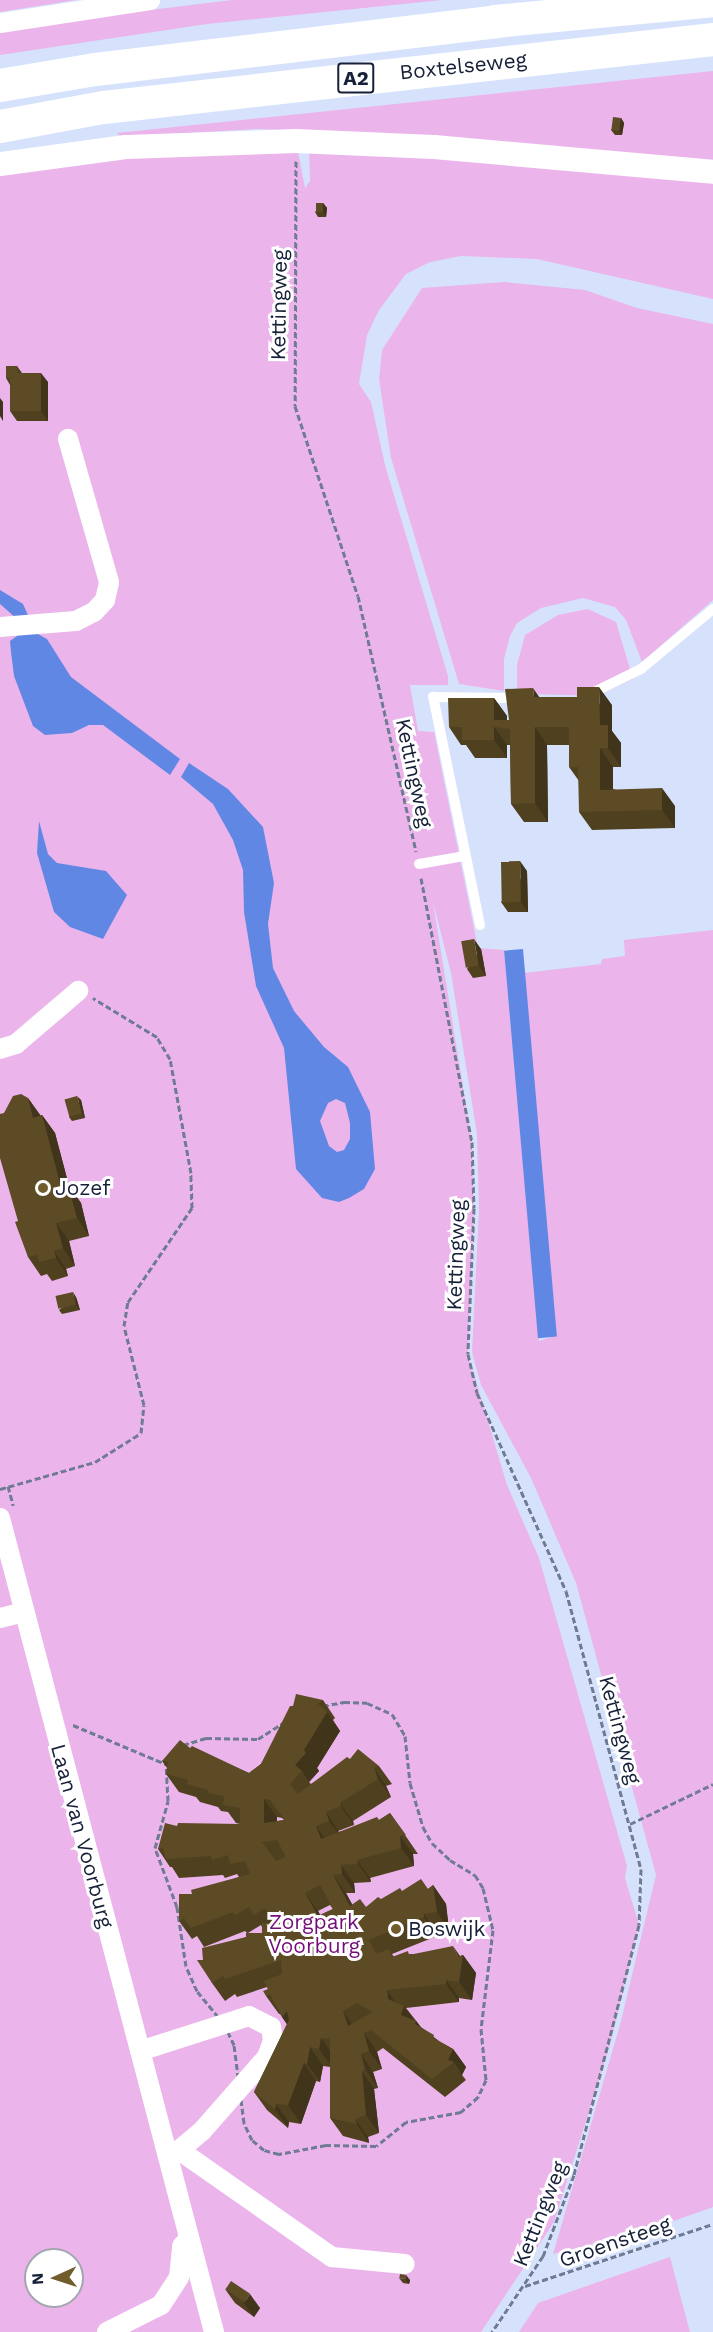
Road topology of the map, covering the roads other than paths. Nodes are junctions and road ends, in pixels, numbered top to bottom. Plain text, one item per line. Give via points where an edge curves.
1 (150, 0) edge
2 (713, 0) edge
3 (0, 23) edge
4 (713, 39) edge
5 (0, 85) edge
6 (0, 126) edge
7 (0, 164) edge
8 (713, 172) edge
9 (68, 439) dead end
10 (713, 609) edge
11 (8, 627) edge
12 (533, 698) edge
13 (578, 698) edge
14 (465, 856) junction
15 (419, 864) road end
16 (480, 925) dead end
17 (78, 992) road end
18 (0, 1049) edge
19 (7, 1514) edge
20 (24, 1612) junction
21 (0, 1618) edge
22 (140, 2051) junction
23 (172, 2151) junction
24 (189, 2239) junction
25 (405, 2264) dead end
26 (107, 2332) edge
27 (214, 2332) edge

1 - 3 street
2 - 5 highway, Boxtelseweg / A2 via 483,22 95,69
4 - 6 highway, Boxtelseweg / A2 via 103,107
7 - 8 street via 126,147 296,141 434,147
9 - 11 street via 109,582 105,600 94,612 76,621
10 - 13 lane via 641,669 611,687
12 - 14 lane via 433,697
14 - 15 lane
14 - 16 lane
17 - 18 street via 16,1044
19 - 20 street, Laan van Voorburg
20 - 21 street
20 - 22 street, Laan van Voorburg
22 - 23 street, Laan van Voorburg
22 - 23 street via 249,2016 271,2027 273,2041 267,2057 202,2131
23 - 24 street, Laan van Voorburg
23 - 25 street via 332,2257
24 - 26 street via 182,2246 178,2277 161,2305
24 - 27 street, Laan van Voorburg

